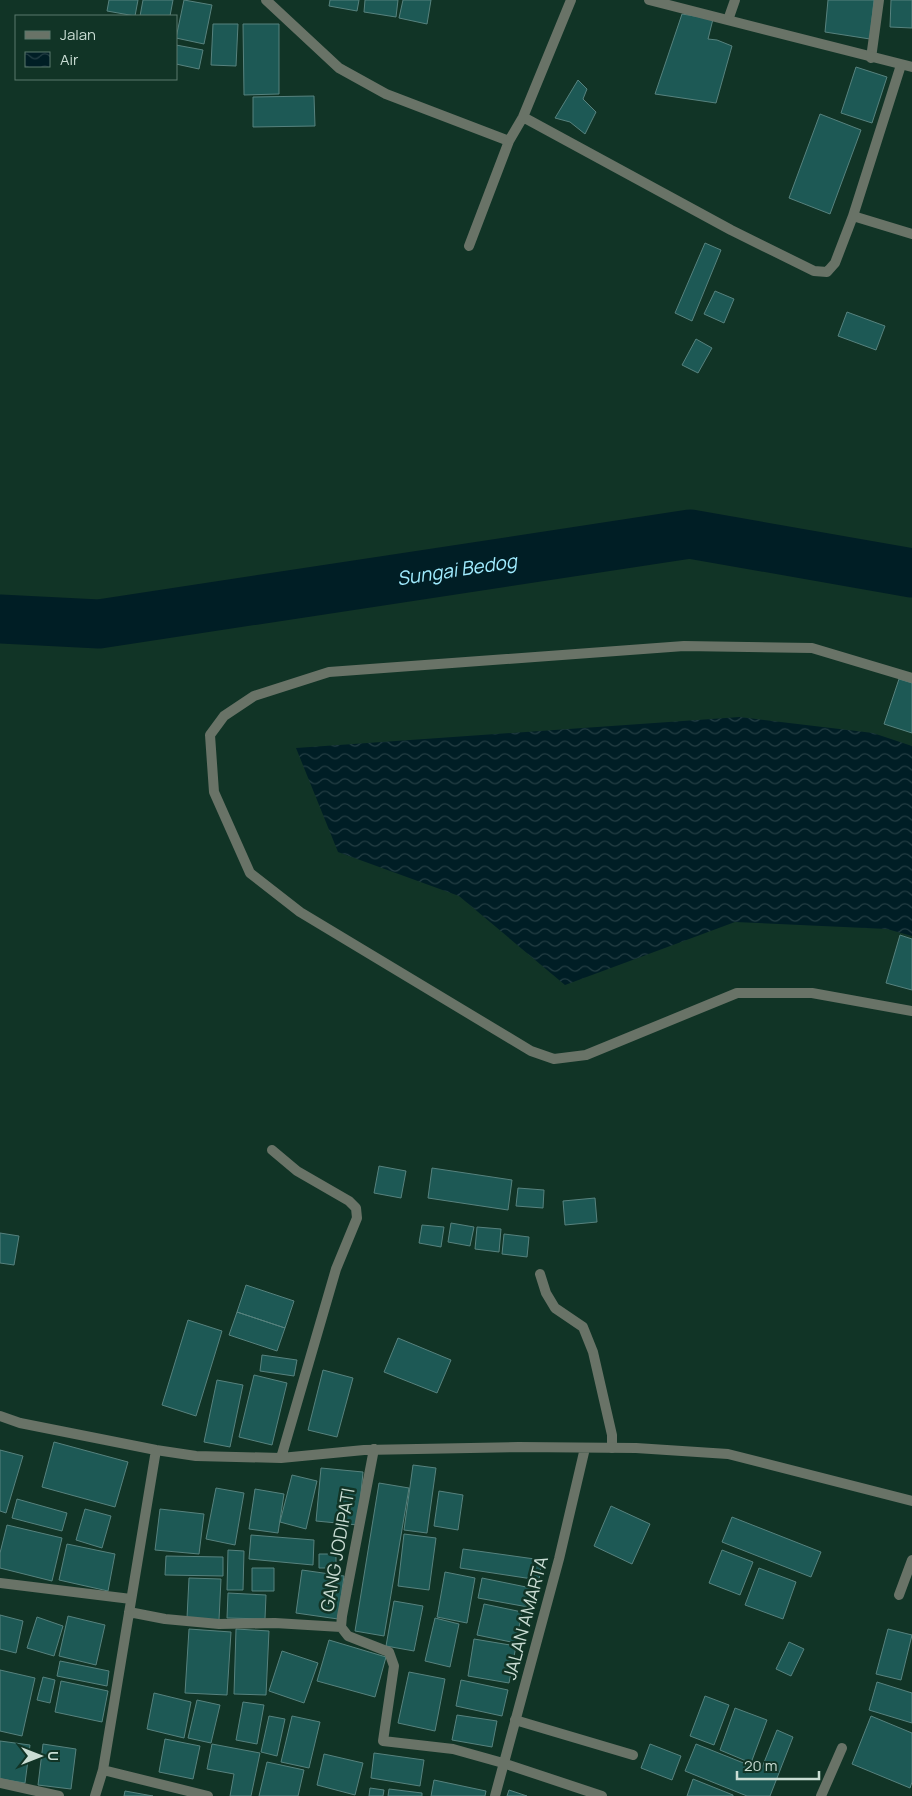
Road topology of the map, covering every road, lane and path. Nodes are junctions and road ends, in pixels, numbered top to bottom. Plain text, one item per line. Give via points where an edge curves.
1 (266, 0) edge
2 (571, 0) edge
3 (650, 0) edge
4 (735, 0) edge
5 (879, 0) edge
6 (728, 20) junction
7 (871, 58) junction
8 (901, 65) junction
9 (912, 67) edge
10 (523, 116) junction
11 (510, 140) junction
12 (853, 216) junction
13 (912, 234) edge
14 (470, 246) dead end
15 (912, 678) edge
16 (912, 1011) edge
17 (272, 1150) dead end
18 (540, 1274) dead end
19 (0, 1416) edge
20 (585, 1448) junction
21 (612, 1448) junction
22 (374, 1449) junction
23 (156, 1450) junction
24 (281, 1458) junction
25 (912, 1501) edge
26 (912, 1560) edge
27 (0, 1582) edge
28 (899, 1595) dead end
29 (131, 1599) junction
30 (128, 1612) junction
31 (341, 1627) junction
32 (515, 1720) junction
33 (842, 1748) dead end
34 (633, 1755) dead end
35 (503, 1764) junction
36 (103, 1770) junction
37 (0, 1783) edge
38 (825, 1795) edge
39 (59, 1796) edge
40 (95, 1796) edge
41 (208, 1796) edge
42 (495, 1796) edge
43 (602, 1796) edge

1 - 11 street via 338,68 386,94
2 - 10 street
3 - 6 street
4 - 6 street
5 - 7 street
6 - 7 street
7 - 8 street
8 - 9 street
8 - 12 street
10 - 11 street
10 - 12 street via 731,230 814,271 827,272 836,263
11 - 14 street
12 - 13 street
15 - 16 street via 812,648 684,646 328,672 254,696 224,716 210,736 214,792 250,873 300,912 531,1051 554,1059 586,1055 737,993 812,993
17 - 24 street via 297,1171 348,1201 356,1208 357,1218 336,1269
18 - 21 street via 555,1308 583,1327 593,1352 612,1435
19 - 23 street via 20,1423
20 - 21 street
20 - 22 street
20 - 32 street, JALAN AMARTA
21 - 25 street via 728,1454
22 - 24 street
22 - 31 street, GANG JODIPATI
23 - 24 street via 196,1456
23 - 29 street
26 - 28 street
27 - 29 street
29 - 30 street
30 - 31 street via 220,1624
30 - 36 street
31 - 35 street, GANG JODIPATI via 348,1636 390,1652 394,1666 383,1741 453,1749
32 - 34 street
32 - 35 street, JALAN AMARTA
33 - 38 street
35 - 42 street, JALAN AMARTA
35 - 43 street
36 - 40 street
36 - 41 street
37 - 39 street

